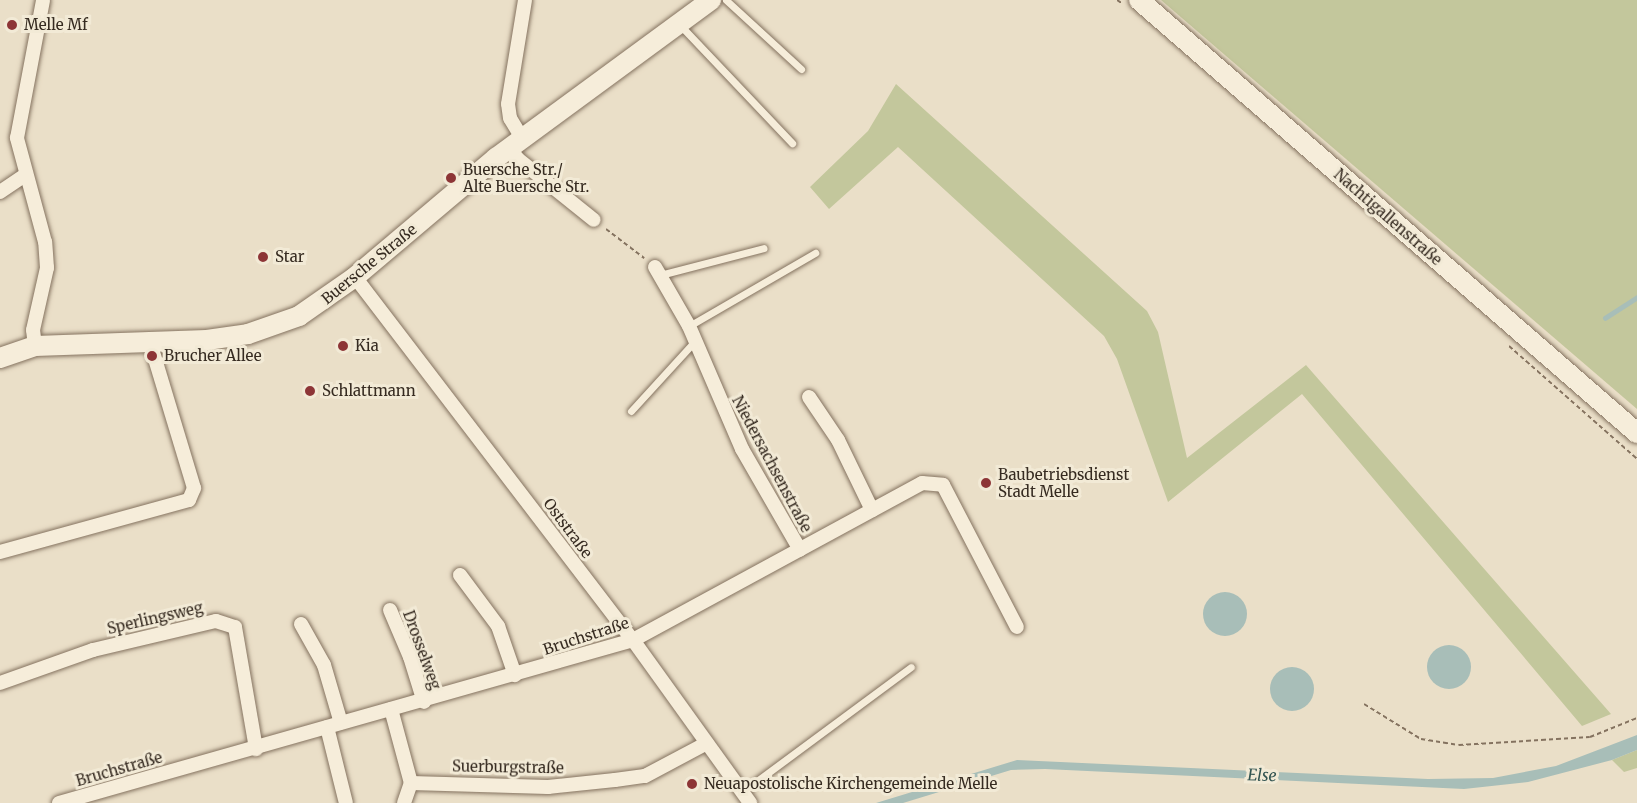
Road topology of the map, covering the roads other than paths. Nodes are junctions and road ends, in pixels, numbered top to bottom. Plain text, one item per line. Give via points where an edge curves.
1 (43, 0) edge
2 (525, 0) edge
3 (711, 0) edge
4 (726, 0) edge
5 (1138, 0) edge
6 (680, 25) junction
7 (801, 69) dead end
8 (516, 143) junction
9 (792, 143) dead end
10 (24, 176) junction
11 (0, 192) edge
12 (594, 220) road end
13 (764, 248) dead end
14 (815, 253) dead end
15 (658, 271) joint
16 (355, 277) junction
17 (689, 326) junction
18 (695, 341) junction
19 (150, 342) junction
20 (35, 346) junction
21 (0, 358) edge
22 (809, 397) dead end
23 (631, 411) dead end
24 (1637, 433) edge
25 (872, 510) junction
26 (800, 550) junction
27 (0, 552) edge
28 (460, 575) dead end
29 (390, 610) dead end
30 (302, 624) dead end
31 (1017, 627) dead end
32 (633, 640) junction
33 (911, 667) dead end
34 (515, 675) junction
35 (0, 684) edge
36 (424, 702) junction
37 (391, 709) junction
38 (341, 723) junction
39 (327, 727) junction
40 (707, 743) junction
41 (256, 749) junction
42 (411, 783) junction
43 (746, 798) edge
44 (59, 803) edge
45 (346, 803) edge
46 (404, 803) edge

1 - 10 street via 20,110 17,138
2 - 8 street via 508,104
3 - 6 main road, Buersche Straße
4 - 7 lane
5 - 24 main road, Nachtigallenstraße
6 - 8 main road, Buersche Straße
6 - 9 lane
8 - 12 street via 518,159
8 - 16 main road, Buersche Straße
10 - 11 street
10 - 20 street via 45,242 47,268 33,330
13 - 15 lane
14 - 17 lane
15 - 17 street, Niedersachsenstraße
16 - 19 main road, Buersche Straße via 317,306 267,328 207,340
16 - 32 street, Oststraße
17 - 18 street, Niedersachsenstraße
18 - 23 lane
18 - 26 street, Niedersachsenstraße via 742,449
19 - 20 main road, Buersche Straße
19 - 27 street via 194,488 189,500
20 - 21 main road, Buersche Straße
22 - 25 street via 838,440
25 - 26 street, Bruchstraße
25 - 31 street, Bruchstraße via 922,483 943,485
26 - 32 street, Bruchstraße
28 - 34 street via 498,626
29 - 36 street, Drosselweg
30 - 38 street via 324,664
32 - 34 street, Bruchstraße
32 - 40 street, Oststraße
33 - 43 lane
34 - 36 street, Bruchstraße
35 - 41 street, Sperlingsweg via 93,650 216,621 235,627
36 - 37 street, Bruchstraße
37 - 38 street, Bruchstraße
37 - 42 street
38 - 39 street, Bruchstraße
39 - 41 street, Bruchstraße
39 - 45 street
40 - 42 street, Suerburgstraße via 645,776 548,787
40 - 43 street, Oststraße
41 - 44 street, Bruchstraße
42 - 46 street

